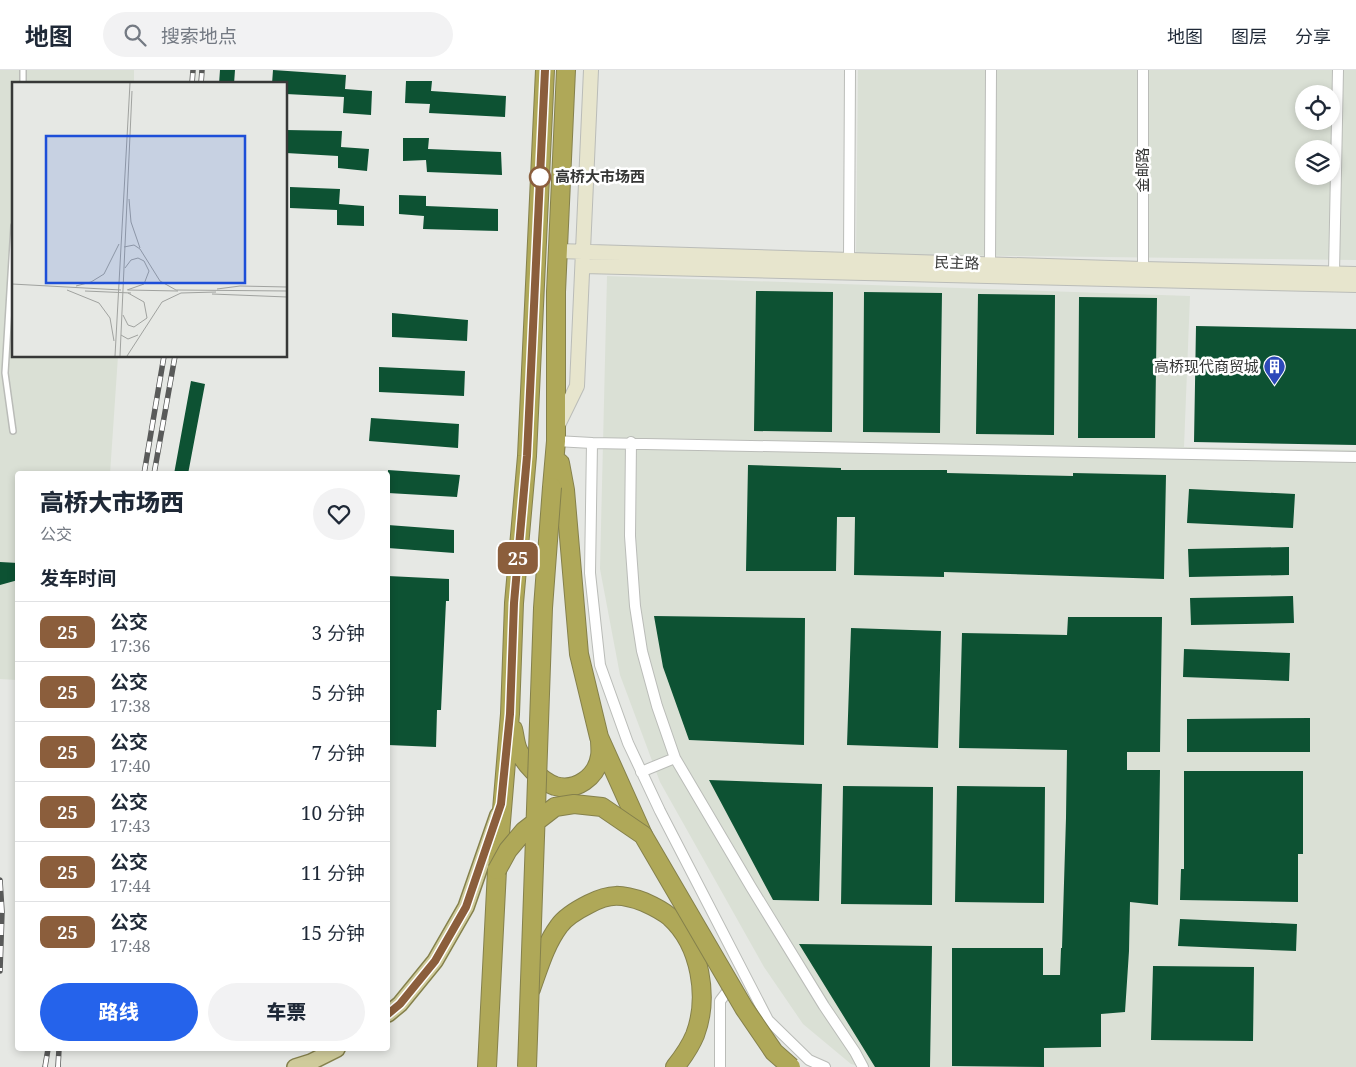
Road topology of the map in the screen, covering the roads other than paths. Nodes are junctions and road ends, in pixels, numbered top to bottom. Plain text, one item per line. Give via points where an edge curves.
1 (545, 70) edge
2 (566, 70) edge
3 (591, 70) edge
4 (850, 70) edge
5 (991, 70) edge
6 (1143, 70) edge
7 (1338, 70) edge
8 (558, 251) junction
9 (584, 252) junction
10 (12, 259) edge
11 (849, 260) junction
12 (990, 264) junction
13 (583, 266) junction
14 (1143, 269) junction
15 (1334, 273) junction
16 (1356, 274) edge
17 (1356, 284) edge
18 (13, 432) dead end
19 (556, 434) junction
20 (631, 442) junction
21 (592, 443) junction
22 (1356, 457) edge
23 (558, 489) junction
24 (510, 714) junction
25 (599, 737) junction
26 (675, 758) junction
27 (641, 772) junction
28 (501, 804) junction
29 (643, 835) junction
30 (497, 870) junction
31 (743, 971) junction
32 (530, 992) junction
33 (390, 1012) edge
34 (333, 1051) edge
35 (295, 1067) edge
36 (487, 1067) edge
37 (528, 1067) edge
38 (675, 1067) edge
39 (720, 1067) edge
40 (791, 1067) edge
41 (825, 1067) edge
42 (862, 1067) edge

1 - 24 highway via 527,456 514,603
2 - 8 highway
3 - 9 street
4 - 11 street
5 - 12 street
6 - 14 street, 金邮路
7 - 15 street
8 - 9 street, 民主路
8 - 19 highway
9 - 11 street, 民主路
9 - 13 street
10 - 18 lane via 5,373
11 - 12 street, 民主路
12 - 14 street, 民主路
13 - 17 street, 民主路
13 - 19 street via 577,386
14 - 15 street, 民主路
15 - 16 street, 民主路
19 - 21 street
19 - 23 highway
20 - 21 street
20 - 22 street
20 - 26 street via 630,536 635,606 656,706
21 - 27 street via 590,573 600,665
23 - 25 highway via 579,654
23 - 32 highway, bridge via 543,608
24 - 25 highway via 518,750 528,765 554,785 569,788 590,777 601,754
24 - 28 highway
25 - 29 highway
26 - 27 street
26 - 42 street
27 - 31 street
28 - 30 highway
28 - 33 main road via 466,907 435,961
29 - 30 highway, bridge via 602,806 555,806 524,830
29 - 40 highway, bridge via 744,1008 774,1052
30 - 36 highway
31 - 39 street via 720,1001
31 - 41 street via 768,1020 809,1060
32 - 37 highway, bridge
32 - 38 highway via 548,942 560,924 578,909 603,896 628,896 655,907 671,918 684,936 695,955 701,986 695,1034
34 - 35 main road

